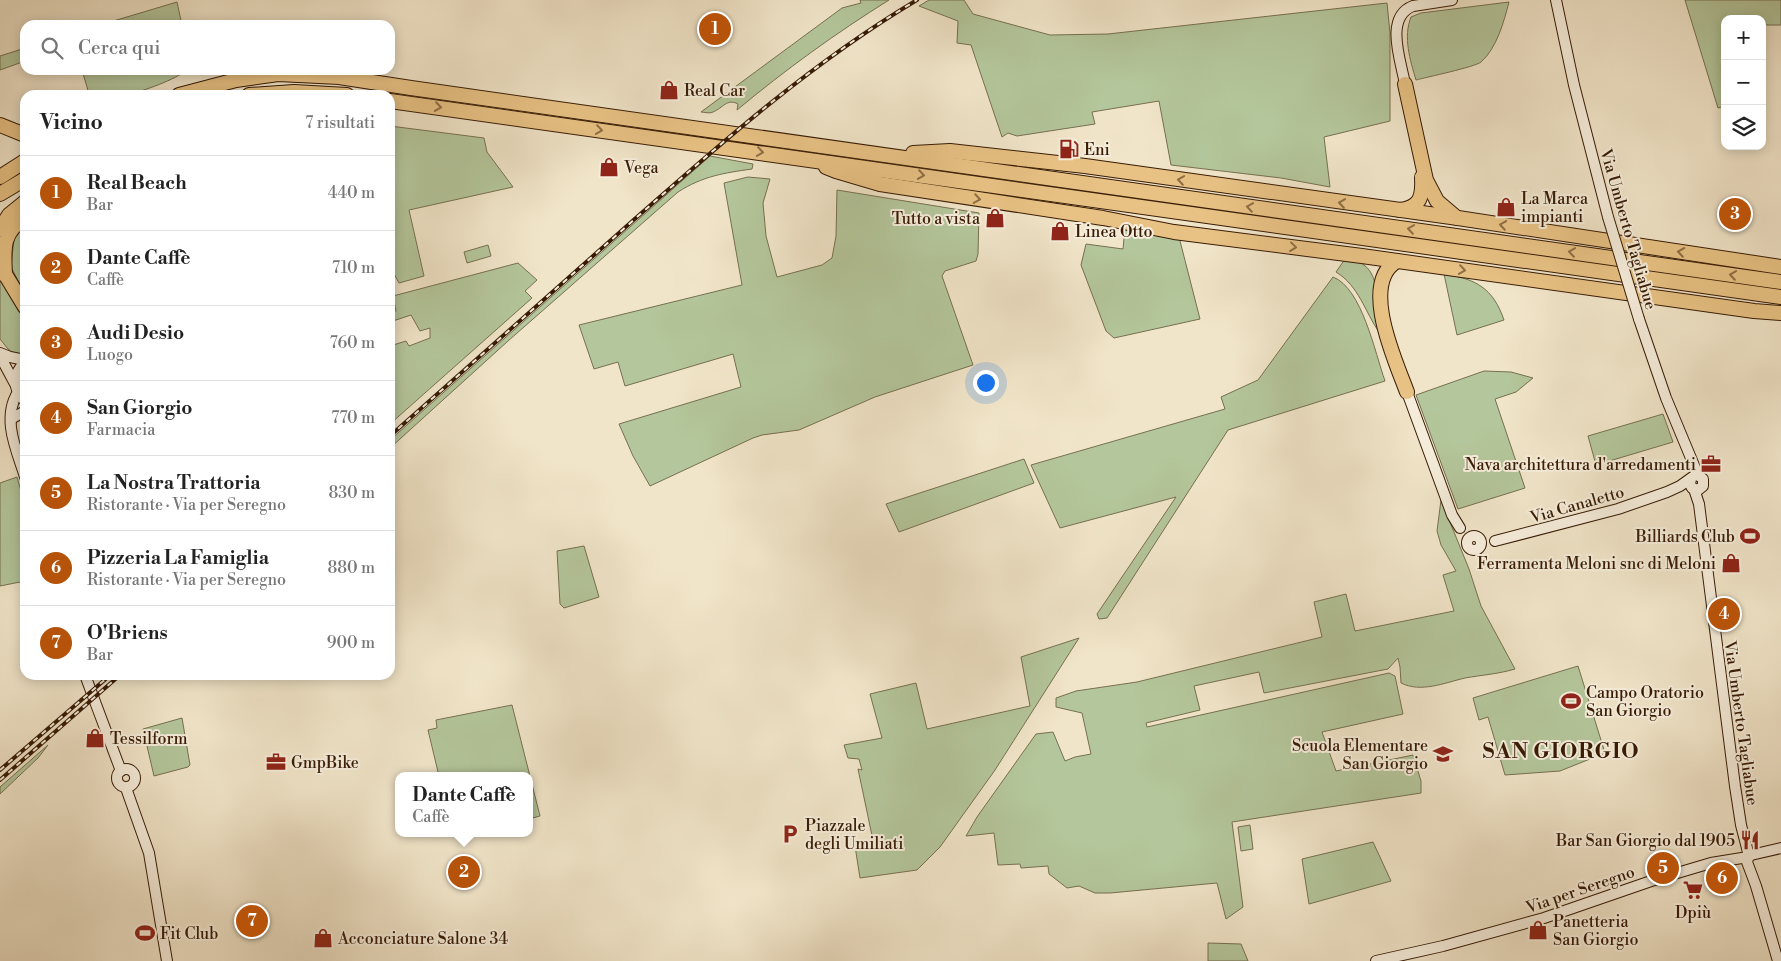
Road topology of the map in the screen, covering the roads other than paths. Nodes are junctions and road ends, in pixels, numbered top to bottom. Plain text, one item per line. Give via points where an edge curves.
1 (1452, 0) edge
2 (1556, 0) edge
3 (271, 75) edge
4 (298, 75) edge
5 (1405, 84) joint
6 (198, 90) edge
7 (395, 101) edge
8 (0, 125) edge
9 (20, 133) edge
10 (880, 154) junction
11 (812, 160) junction
12 (20, 164) edge
13 (1422, 166) junction
14 (0, 177) edge
15 (20, 182) edge
16 (0, 194) edge
17 (20, 198) edge
18 (20, 206) edge
19 (1398, 210) junction
20 (0, 211) edge
21 (1458, 218) junction
22 (20, 222) edge
23 (0, 229) edge
24 (1362, 256) junction
25 (1397, 261) junction
26 (1781, 267) edge
27 (3, 271) edge
28 (1781, 282) edge
29 (1381, 283) junction
30 (1781, 297) edge
31 (20, 299) edge
32 (1781, 313) edge
33 (0, 354) edge
34 (20, 360) edge
35 (20, 367) edge
36 (16, 388) junction
37 (1407, 392) joint
38 (20, 394) edge
39 (20, 414) edge
40 (11, 419) junction
41 (20, 461) edge
42 (1695, 483) junction
43 (1460, 528) junction
44 (1477, 536) junction
45 (1495, 541) junction
46 (1467, 545) junction
47 (1480, 548) junction
48 (87, 680) edge
49 (1781, 848) edge
50 (1752, 860) junction
51 (167, 961) edge
52 (1376, 961) edge
53 (1778, 961) edge

1 - 5 street via 1413,6 1400,14 1396,34
2 - 42 street, Via Umberto Tagliabue, bridge via 1608,217 1654,366 1691,460
3 - 6 highway
4 - 10 highway via 339,77
5 - 13 highway
7 -> 11 highway
8 - 9 highway
19 -> 10 highway via 973,153
28 -> 10 highway
11 -> 24 highway via 880,187 1103,218 1174,232
11 -> 30 highway
12 - 14 highway
13 - 19 highway via 1422,193 1418,203 1409,209
13 - 21 highway via 1438,201
15 - 16 highway
17 - 20 highway
18 - 23 highway
19 - 21 highway
26 -> 21 highway
22 - 27 highway via 6,238
24 - 25 highway
24 - 29 highway via 1372,264
25 - 29 highway via 1390,265
25 -> 32 highway
27 - 31 highway
29 - 37 highway via 1383,325
33 - 34 street
33 - 36 street
35 - 36 street
36 - 38 street
36 - 40 street
37 - 43 street via 1452,515
39 - 40 street
40 - 41 street via 10,430
42 - 45 street, Via Canaletto via 1618,509
42 - 50 street, Via Umberto Tagliabue via 1735,786
43 - 44 street, Via Canaletto
43 - 46 street
44 - 45 street, Via Canaletto
44 - 46 street via 1469,538
44 - 47 street via 1482,543
45 - 47 street, Via Canaletto
46 - 47 street via 1474,551
48 - 51 street via 121,771 128,769 134,775 134,783 126,788 149,853
49 - 50 street, Via per Seregno
50 - 52 street, Via per Seregno via 1711,863 1544,918
50 - 53 street, Via Umberto Tagliabue via 1756,886

